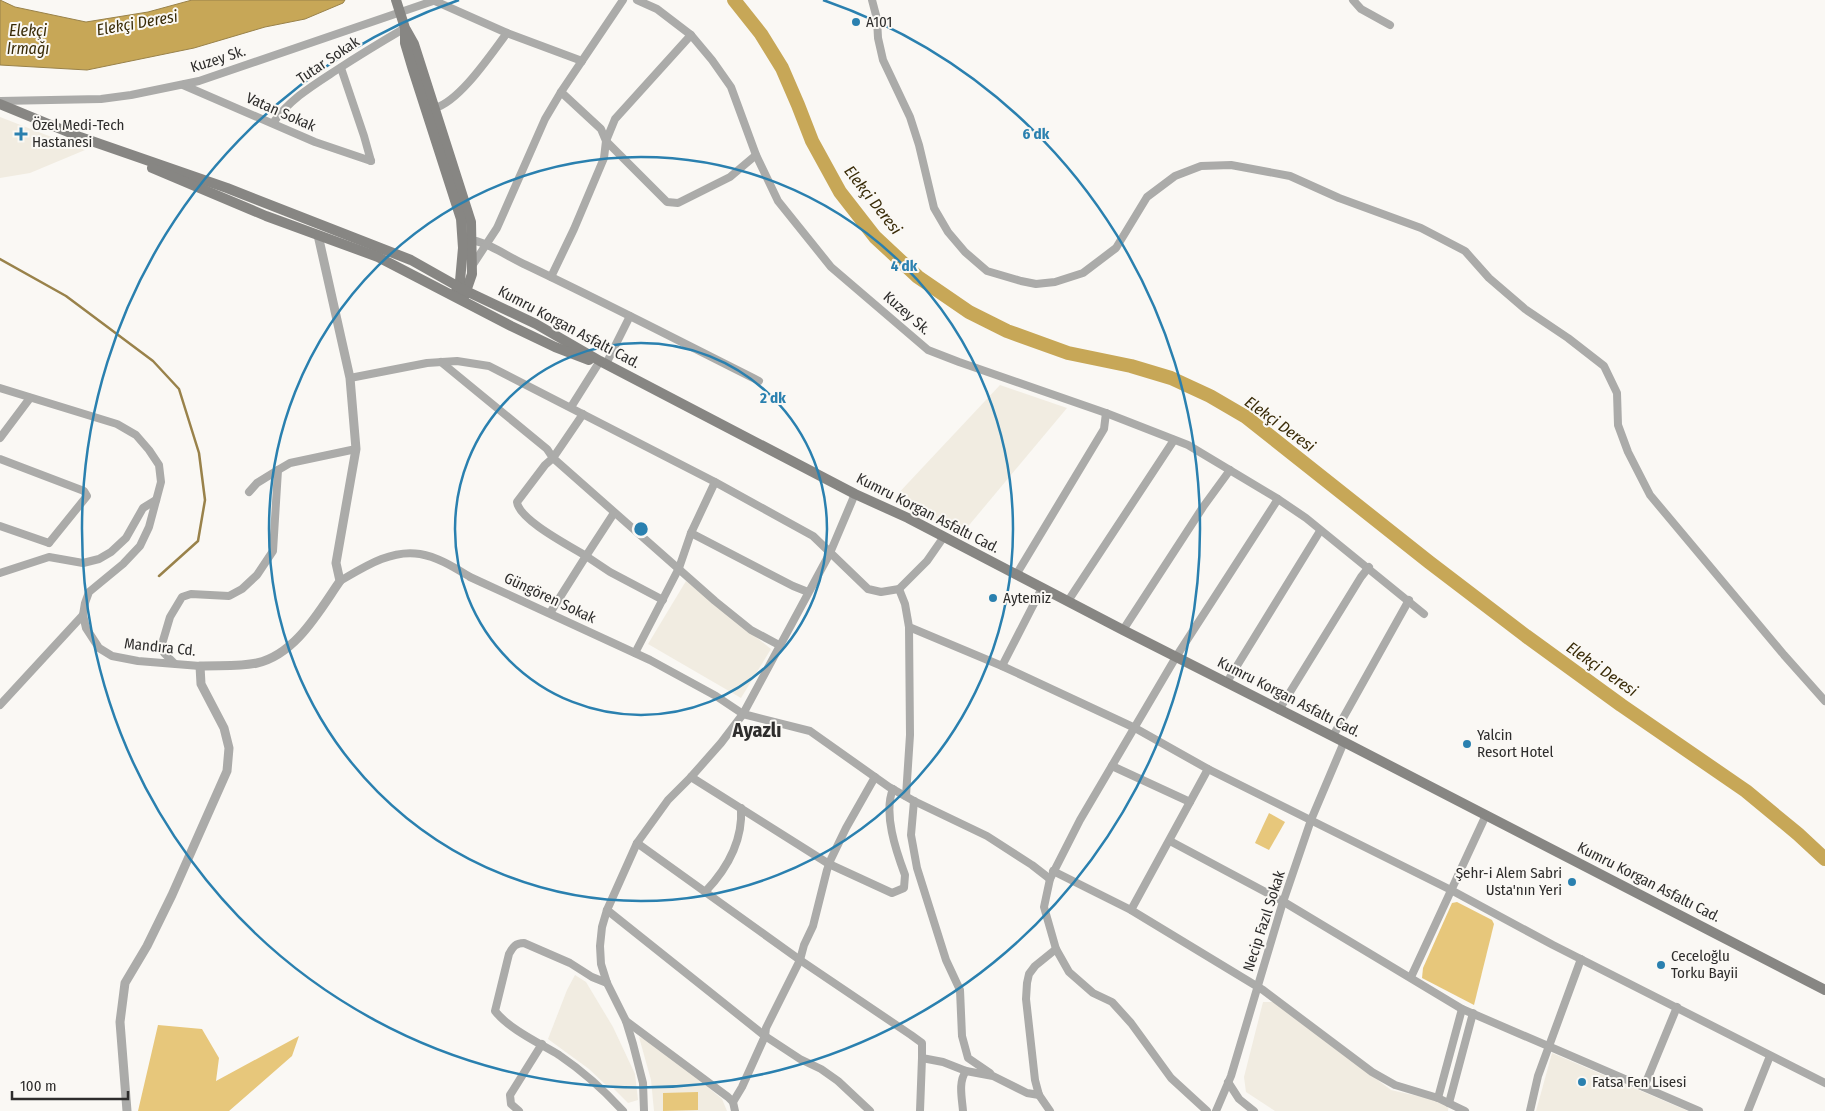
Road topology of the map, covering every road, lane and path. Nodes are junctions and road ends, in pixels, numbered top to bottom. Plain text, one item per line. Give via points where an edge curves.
1 (436, 0) edge
2 (622, 0) edge
3 (637, 0) edge
4 (872, 0) edge
5 (1353, 0) edge
6 (398, 6) edge
7 (1390, 25) dead end
8 (405, 28) junction
9 (507, 33) junction
10 (691, 35) junction
11 (582, 62) junction
12 (341, 68) junction
13 (417, 69) junction
14 (182, 85) junction
15 (561, 92) junction
16 (0, 103) edge
17 (431, 110) junction
18 (273, 123) junction
19 (606, 142) junction
20 (756, 155) junction
21 (134, 156) junction
22 (318, 234) junction
23 (468, 240) junction
24 (487, 245) junction
25 (472, 266) junction
26 (551, 277) junction
27 (462, 289) junction
28 (458, 299) junction
29 (630, 316) junction
30 (441, 362) junction
31 (603, 363) junction
32 (350, 378) junction
33 (759, 381) dead end
34 (0, 388) edge
35 (30, 398) junction
36 (571, 407) junction
37 (1106, 413) junction
38 (583, 414) junction
39 (0, 438) edge
40 (1174, 440) junction
41 (356, 449) junction
42 (553, 458) junction
43 (0, 459) edge
44 (278, 470) junction
45 (1230, 470) junction
46 (715, 482) junction
47 (249, 492) dead end
48 (855, 494) junction
49 (1278, 499) junction
50 (156, 500) junction
51 (614, 514) junction
52 (0, 526) edge
53 (1320, 531) junction
54 (691, 534) junction
55 (943, 538) junction
56 (49, 543) junction
57 (830, 552) junction
58 (586, 556) junction
59 (53, 558) junction
60 (1369, 567) junction
61 (679, 568) junction
62 (0, 573) edge
63 (1016, 575) junction
64 (340, 581) junction
65 (1042, 588) junction
66 (900, 589) junction
67 (808, 592) junction
68 (662, 600) junction
69 (1409, 600) junction
70 (1068, 601) junction
71 (550, 614) junction
72 (1424, 614) dead end
73 (84, 615) junction
74 (909, 627) junction
75 (1124, 630) junction
76 (779, 646) junction
77 (635, 653) junction
78 (1176, 657) junction
79 (172, 663) junction
80 (200, 666) junction
81 (1002, 666) junction
82 (1227, 682) junction
83 (1825, 701) edge
84 (0, 705) edge
85 (1279, 710) junction
86 (742, 714) junction
87 (1135, 728) junction
88 (1333, 736) junction
89 (1344, 742) junction
90 (1112, 766) junction
91 (1208, 769) junction
92 (692, 777) junction
93 (875, 777) junction
94 (893, 789) junction
95 (910, 799) junction
96 (1190, 802) junction
97 (741, 808) junction
98 (1486, 815) junction
99 (1311, 820) junction
100 (1170, 842) junction
101 (638, 843) junction
102 (829, 864) junction
103 (1053, 871) junction
104 (1050, 879) junction
105 (1451, 890) junction
106 (705, 892) junction
107 (1284, 902) junction
108 (607, 910) junction
109 (1131, 910) junction
110 (1056, 949) junction
111 (1581, 959) junction
112 (800, 960) junction
113 (1412, 977) junction
114 (607, 983) junction
115 (1257, 987) junction
116 (1825, 990) edge
117 (1677, 1007) junction
118 (1462, 1009) junction
119 (1473, 1013) junction
120 (626, 1021) junction
121 (765, 1036) junction
122 (542, 1044) junction
123 (1549, 1046) junction
124 (1770, 1056) junction
125 (922, 1058) junction
126 (966, 1071) junction
127 (993, 1076) junction
128 (1228, 1082) junction
129 (1825, 1083) edge
130 (1644, 1087) junction
131 (1039, 1096) junction
132 (1438, 1098) junction
133 (733, 1102) junction
134 (1449, 1103) junction
135 (127, 1111) edge
136 (519, 1111) edge
137 (623, 1111) edge
138 (644, 1111) edge
139 (735, 1111) edge
140 (870, 1111) edge
141 (920, 1111) edge
142 (964, 1111) edge
143 (1049, 1111) edge
144 (1207, 1111) edge
145 (1216, 1111) edge
146 (1254, 1111) edge
147 (1465, 1111) edge
148 (1530, 1111) edge
149 (1700, 1111) edge
150 (1748, 1111) edge

1 - 6 street, Kuzey Sk.
1 - 9 street
2 - 11 street
3 - 10 street, Kuzey Sk. via 657,9
4 - 83 street via 883,60 910,116 934,208 948,232 987,271 1036,284 1083,273 1116,248 1147,197 1175,176 1201,166 1231,165 1290,176 1421,228 1465,251 1489,278 1525,309 1604,366 1616,393 1618,425 1650,494
5 - 7 street via 1361,9
6 - 8 main road
6 - 14 street, Kuzey Sk.
8 - 12 street, Tutar Sokak
8 - 13 main road via 414,44
8 - 13 main road via 405,43
9 - 11 street
9 - 17 street via 456,95
10 - 19 street via 615,119
10 - 20 street, Kuzey Sk. via 730,87
11 - 15 street
12 - 18 street, Tutar Sokak via 305,91 281,111
12 - 18 street, Vatan Sokak via 371,161 315,142
13 - 17 main road
14 - 16 street, Kuzey Sk. via 101,99
14 - 18 street, Vatan Sokak
15 - 19 street via 601,129
15 - 24 street via 545,119
16 - 21 main road, Kumru Korgan Asfaltı Cad.
17 - 23 main road via 471,222
19 - 20 street via 667,202 678,204 730,177
19 - 26 street via 604,158
20 - 37 street, Kuzey Sk. via 778,201 831,267 928,350
21 - 22 main road via 153,168 219,197
21 - 27 main road, Kumru Korgan Asfaltı Cad. via 227,188 411,260
22 - 28 main road via 378,257
22 - 32 street
23 - 24 street
23 - 25 main road
23 - 27 main road via 463,248
24 - 25 street
24 - 26 street
25 - 27 main road via 472,274
26 - 29 street
27 - 28 main road
27 - 31 main road, Kumru Korgan Asfaltı Cad. via 536,324
28 - 31 main road via 555,347
29 - 31 street
29 - 33 street
30 - 32 street
30 - 36 street via 489,366
30 - 42 street via 547,449
31 - 36 street
31 - 48 main road, Kumru Korgan Asfaltı Cad.
32 - 41 street
34 - 35 street
35 - 39 street
35 - 50 street via 117,424 136,435 159,465 161,482
36 - 38 street
37 - 40 street, Kuzey Sk.
37 - 63 street via 1104,429
38 - 42 street
38 - 46 street
40 - 45 street, Kuzey Sk.
40 - 70 street
41 - 44 street via 290,464
41 - 64 street via 336,562
42 - 51 street
42 - 58 street via 517,502 517,507 544,530
43 - 56 street via 84,491 87,496
44 - 47 street
44 - 79 street via 273,551 257,575 229,596 191,594 182,597 170,617 162,644
45 - 49 street, Kuzey Sk.
45 - 75 street
46 - 54 street
46 - 57 street via 813,536
48 - 55 main road, Kumru Korgan Asfaltı Cad.
48 - 57 street
49 - 53 street, Kuzey Sk.
49 - 78 street
50 - 59 street via 143,508 126,538 99,559 83,563
50 - 73 street via 149,528 140,546 89,592 84,603
51 - 58 street
51 - 61 street
52 - 56 street
53 - 60 street, Kuzey Sk.
53 - 82 street
54 - 61 street
54 - 67 street
55 - 63 main road, Kumru Korgan Asfaltı Cad.
55 - 66 street via 927,561
56 - 59 street
57 - 66 street via 868,589 881,592
57 - 67 street
58 - 68 street
58 - 71 street
59 - 62 street
60 - 69 street, Kuzey Sk.
60 - 85 street
61 - 68 street
61 - 76 street via 751,630
63 - 65 main road, Kumru Korgan Asfaltı Cad.
64 - 71 street, Güngören Sokak via 376,561 399,554 420,554
64 - 80 street, Mandıra Cd. via 313,620 291,645 275,656 257,663
65 - 70 main road, Kumru Korgan Asfaltı Cad.
65 - 81 street
66 - 74 street
67 - 76 street
68 - 77 street
69 - 72 street, Kuzey Sk.
69 - 88 street
70 - 75 main road, Kumru Korgan Asfaltı Cad.
71 - 77 street, Güngören Sokak
73 - 79 street, Mandıra Cd. via 86,628 100,648 112,656
73 - 84 street
74 - 81 street
74 - 95 street
75 - 78 main road, Kumru Korgan Asfaltı Cad.
76 - 86 street
77 - 86 street, Güngören Sokak via 716,696
78 - 82 main road, Kumru Korgan Asfaltı Cad.
78 - 87 street
79 - 80 street, Mandıra Cd.
80 - 135 street via 201,684 224,728 229,748 227,771 172,895 125,983 120,1022
81 - 87 street
82 - 85 main road, Kumru Korgan Asfaltı Cad.
85 - 88 main road, Kumru Korgan Asfaltı Cad.
86 - 92 street
86 - 93 street via 810,731
87 - 90 street
87 - 91 street
88 - 89 main road, Kumru Korgan Asfaltı Cad.
89 - 98 main road, Kumru Korgan Asfaltı Cad.
89 - 99 street, Necip Fazıl Sokak
90 - 96 street
90 - 103 street
91 - 96 street
91 - 99 street
92 - 97 street
92 - 101 street via 668,800
93 - 94 street
93 - 102 street
94 - 95 street
94 - 102 street via 890,797 891,826 905,875 904,888 892,893
95 - 104 street via 987,836
95 - 127 street via 917,868 946,960 960,990 962,1036 968,1058
96 - 100 street
97 - 102 street
97 - 106 street via 742,827 738,842
98 - 105 street
98 - 116 main road, Kumru Korgan Asfaltı Cad.
99 - 105 street
99 - 107 street, Necip Fazıl Sokak
100 - 107 street
100 - 109 street
101 - 106 street
101 - 108 street
102 - 112 street via 813,926
103 - 104 street
103 - 109 street
104 - 110 street via 1044,907
105 - 111 street
105 - 113 street
106 - 112 street
107 - 113 street
107 - 115 street, Necip Fazıl Sokak
108 - 114 street via 600,946
108 - 121 street
109 - 115 street
110 - 131 street via 1035,966 1027,983 1026,999
110 - 144 street via 1069,972 1093,992 1112,1002 1171,1078
111 - 117 street
111 - 123 street
112 - 121 street
112 - 125 street via 922,1043
113 - 118 street
114 - 120 street
114 - 122 street via 524,943 513,946 495,1011 500,1018
115 - 128 street, Necip Fazıl Sokak
115 - 132 street via 1372,1072 1396,1085
117 - 124 street
117 - 130 street
118 - 119 street
118 - 132 street
119 - 123 street
119 - 134 street
120 - 133 street
120 - 138 street via 643,1082
121 - 133 street
121 - 140 street via 838,1081
122 - 136 street via 510,1096 511,1104
122 - 137 street via 602,1087
123 - 130 street
123 - 148 street
124 - 129 street
124 - 150 street
125 - 126 street
125 - 141 street
126 - 127 street
126 - 142 street via 962,1076 961,1092
127 - 131 street
128 - 145 street, Necip Fazıl Sokak
128 - 146 street via 1239,1099
130 - 149 street
131 - 143 street
132 - 134 street
133 - 139 street
134 - 147 street

